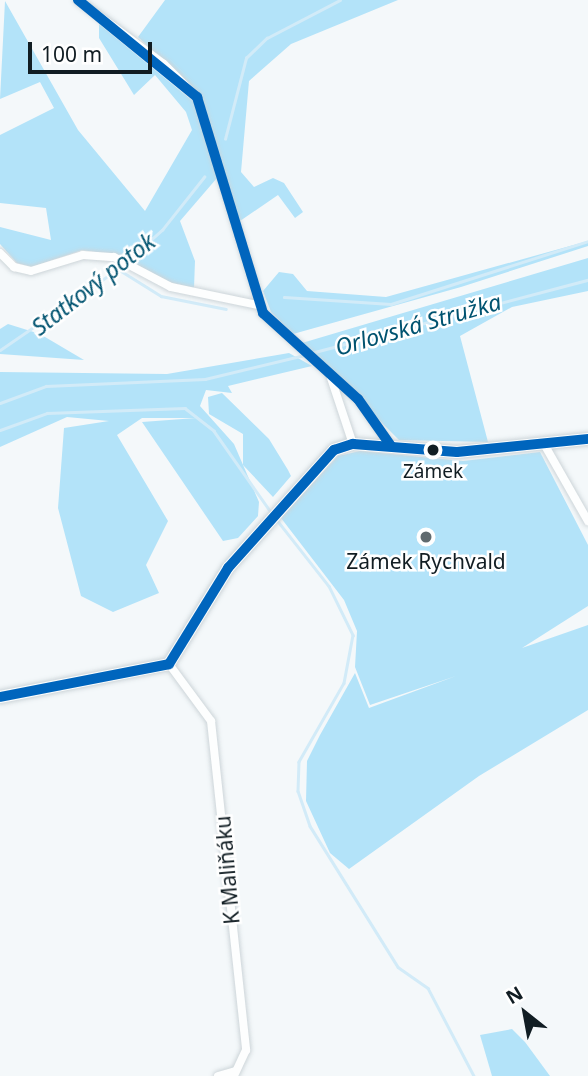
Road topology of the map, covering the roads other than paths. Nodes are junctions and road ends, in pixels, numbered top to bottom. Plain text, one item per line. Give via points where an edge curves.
1 (78, 0) edge
2 (0, 253) edge
3 (258, 305) junction
4 (331, 378) junction
5 (588, 439) edge
6 (353, 444) junction
7 (544, 444) junction
8 (391, 446) junction
9 (588, 521) edge
10 (169, 664) junction
11 (0, 697) edge
12 (234, 1074) edge
13 (218, 1076) edge

1 - 3 street via 164,64 197,97
2 - 3 street via 14,267 31,271 83,255 119,260 171,287
3 - 4 street
4 - 6 street
4 - 8 street via 358,398
5 - 7 main road
6 - 8 main road
6 - 10 main road via 324,457 273,514 228,568
7 - 8 main road via 457,452
7 - 9 street
10 - 11 main road
10 - 12 street, K Maliňáku via 211,721 246,1050
12 - 13 street, K Maliňáku

